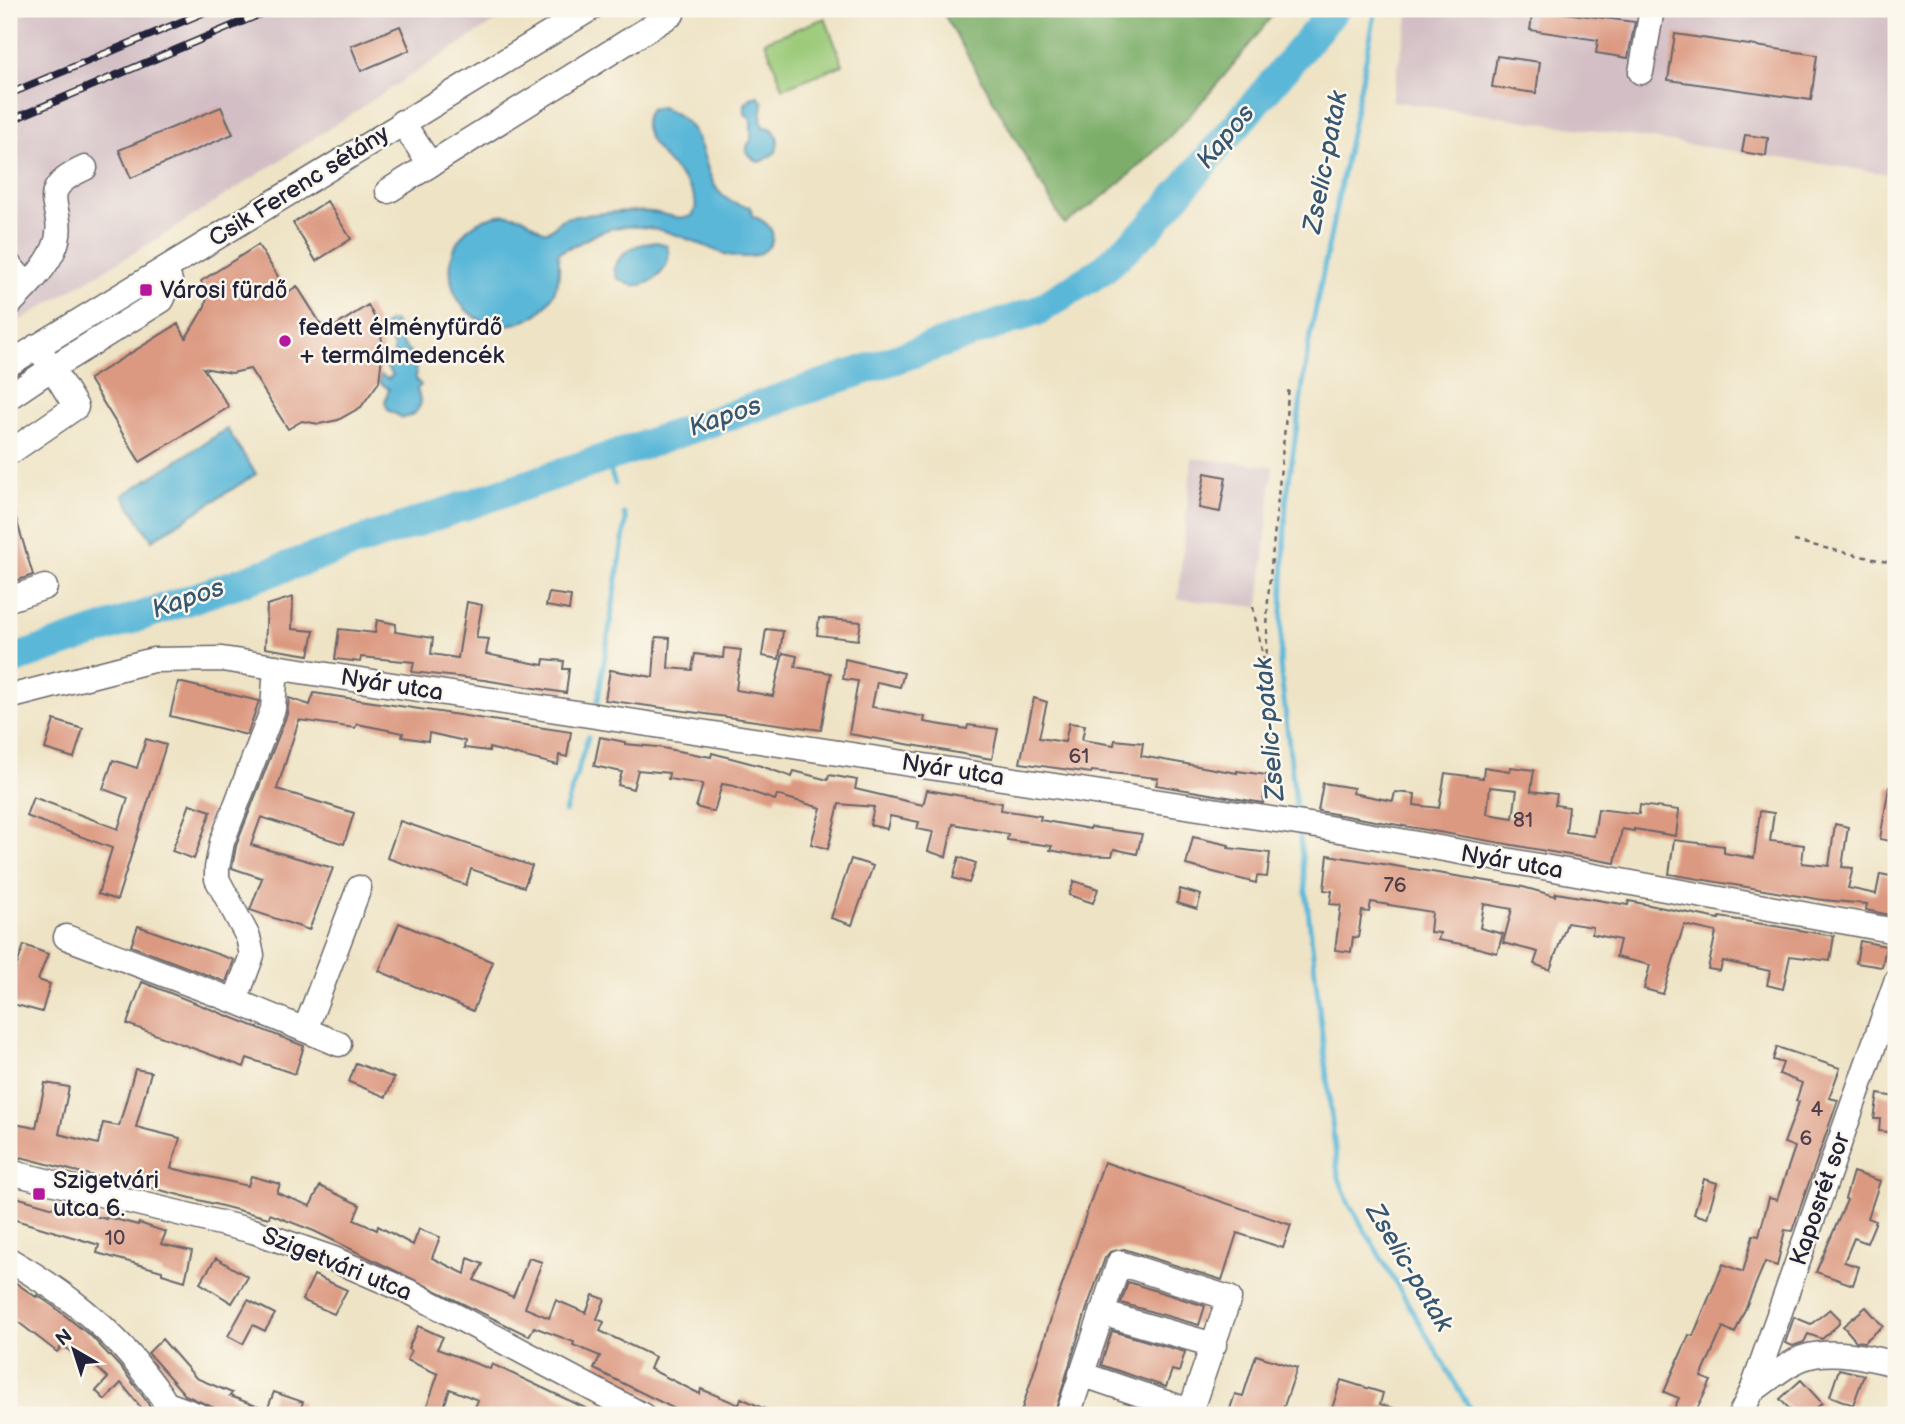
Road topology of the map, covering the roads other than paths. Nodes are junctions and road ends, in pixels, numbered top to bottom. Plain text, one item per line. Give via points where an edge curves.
1 (590, 9) edge
2 (669, 9) edge
3 (1652, 9) edge
4 (1641, 72) dead end
5 (402, 122) junction
6 (430, 164) junction
7 (85, 168) dead end
8 (388, 191) dead end
9 (9, 265) edge
10 (164, 269) junction
11 (27, 285) junction
12 (9, 305) edge
13 (37, 346) junction
14 (9, 364) edge
15 (52, 368) junction
16 (9, 397) edge
17 (9, 446) edge
18 (45, 587) dead end
19 (9, 599) edge
20 (276, 667) junction
21 (9, 697) edge
22 (359, 888) dead end
23 (1896, 931) edge
24 (66, 937) dead end
25 (1896, 982) edge
26 (235, 1001) junction
27 (304, 1030) junction
28 (339, 1044) dead end
29 (9, 1172) edge
30 (9, 1260) edge
31 (1101, 1313) junction
32 (1213, 1345) junction
33 (1896, 1364) edge
34 (1081, 1374) junction
35 (1752, 1391) junction
36 (167, 1410) edge
37 (1189, 1413) edge
38 (197, 1415) edge
39 (642, 1415) edge
40 (1068, 1415) edge
41 (1740, 1415) edge

1 - 5 street, Csik Ferenc sétány
2 - 6 street via 672,14
3 - 4 street
5 - 6 street
5 - 10 street, Csik Ferenc sétány
6 - 8 street
7 - 11 street via 55,188 58,236 47,261
9 - 11 street
10 - 13 street, Csik Ferenc sétány
10 - 15 street via 170,281 162,300
11 - 12 street
13 - 14 street, Csik Ferenc sétány
13 - 15 street
15 - 16 street
15 - 17 street via 76,407 12,451
18 - 19 street
20 - 21 street, Nyár utca via 222,659 153,660
20 - 23 street, Nyár utca via 1323,827
20 - 26 street via 273,709 222,842 217,868 217,879 248,937 252,955
22 - 27 street
24 - 26 street
25 - 35 street, Kaposrét sor
26 - 27 street
27 - 28 street
29 - 39 street, Szigetvári utca via 254,1231 331,1258 414,1294
30 - 36 street via 72,1299 106,1329 133,1358
31 - 32 street
31 - 32 street via 1119,1263 1229,1297
31 - 34 street
32 - 37 street
33 - 35 street via 1838,1353 1811,1355
34 - 37 street
34 - 40 street
35 - 41 street, Kaposrét sor
36 - 38 street

